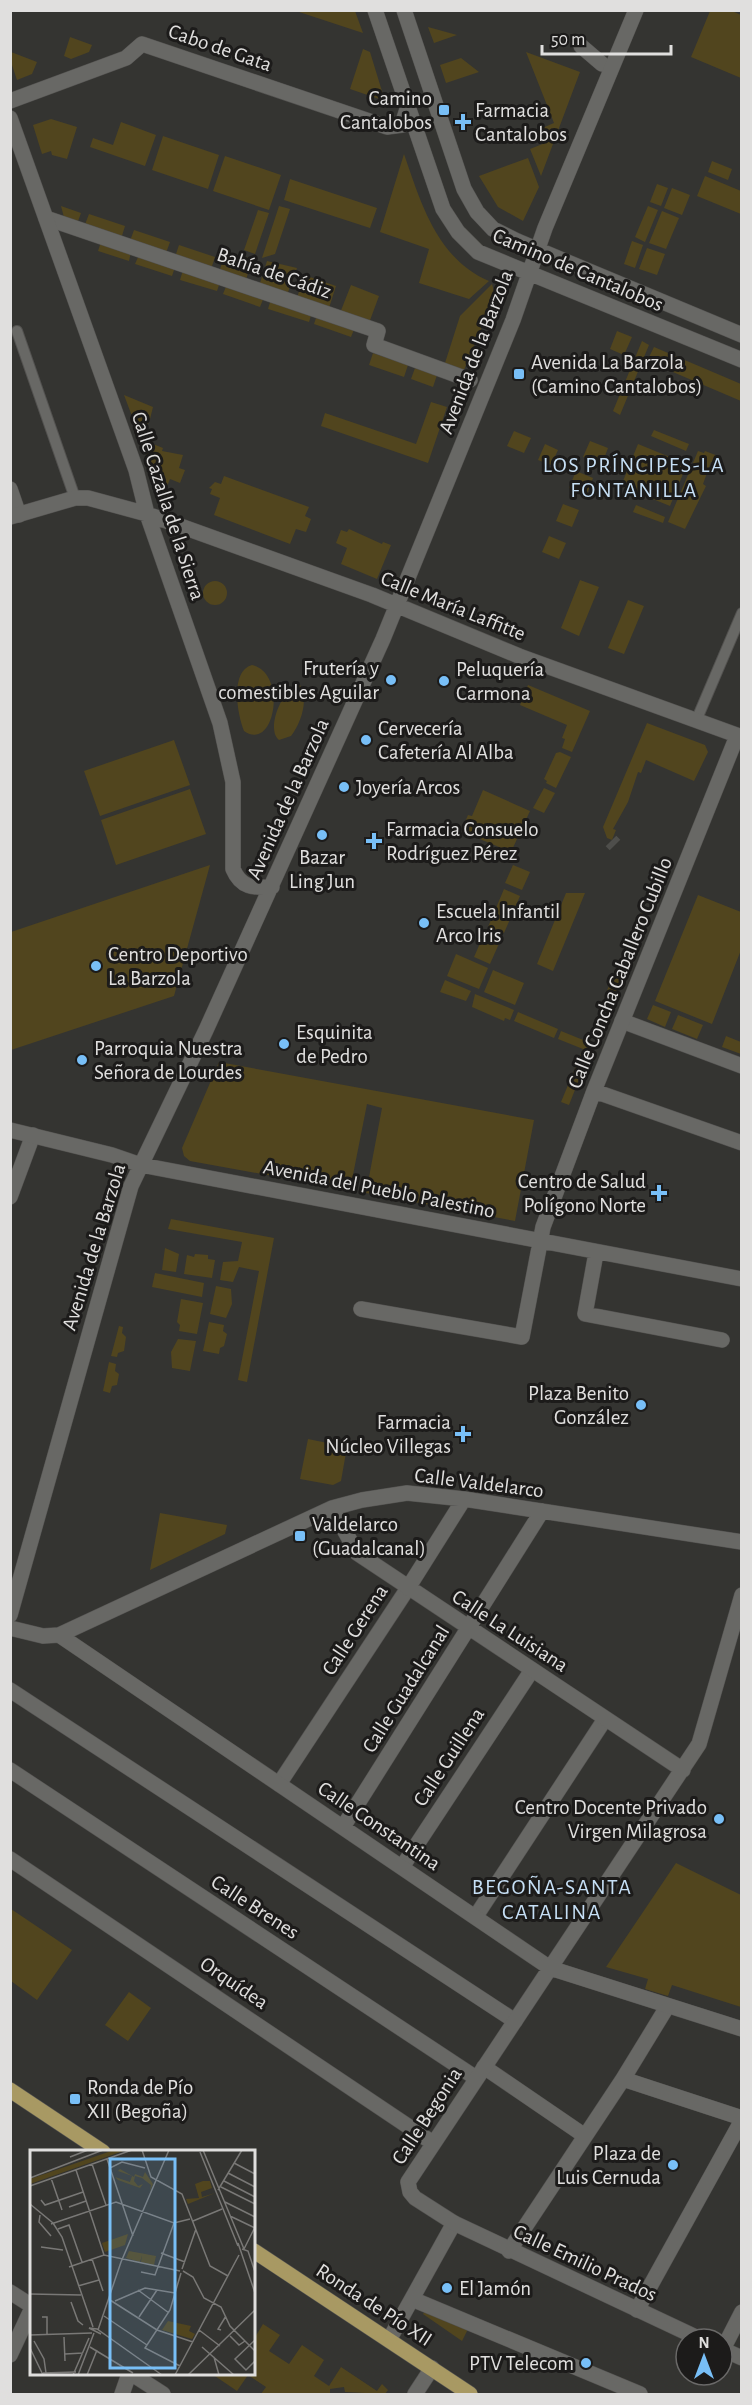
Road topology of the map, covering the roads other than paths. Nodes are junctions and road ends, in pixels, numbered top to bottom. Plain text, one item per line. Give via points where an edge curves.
1 (375, 10) edge
2 (404, 10) edge
3 (636, 10) edge
4 (581, 46) dead end
5 (603, 64) dead end
6 (10, 101) edge
7 (408, 106) junction
8 (10, 118) edge
9 (46, 218) junction
10 (537, 251) junction
11 (530, 274) junction
12 (17, 331) dead end
13 (741, 335) edge
14 (741, 360) edge
15 (470, 380) dead end
16 (10, 489) edge
17 (75, 498) junction
18 (147, 514) junction
19 (15, 516) edge
20 (397, 605) junction
21 (741, 613) edge
22 (696, 721) junction
23 (739, 736) edge
24 (272, 887) junction
25 (622, 1021) junction
26 (741, 1066) edge
27 (594, 1091) junction
28 (10, 1130) edge
29 (33, 1135) junction
30 (741, 1143) edge
31 (141, 1165) junction
32 (10, 1197) edge
33 (542, 1234) junction
34 (596, 1253) junction
35 (741, 1280) edge
36 (361, 1310) dead end
37 (722, 1340) dead end
38 (464, 1499) junction
39 (332, 1508) junction
40 (542, 1511) junction
41 (741, 1542) edge
42 (408, 1588) junction
43 (741, 1594) edge
44 (10, 1615) edge
45 (10, 1628) edge
46 (469, 1629) junction
47 (737, 1630) edge
48 (59, 1635) junction
49 (532, 1670) junction
50 (10, 1690) edge
51 (605, 1719) junction
52 (10, 1770) edge
53 (683, 1770) junction
54 (279, 1784) junction
55 (343, 1827) junction
56 (10, 1859) edge
57 (402, 1867) junction
58 (476, 1916) junction
59 (550, 1968) junction
60 (667, 2007) junction
61 (515, 2020) junction
62 (741, 2030) edge
63 (480, 2073) junction
64 (623, 2079) junction
65 (10, 2090) edge
66 (741, 2119) edge
67 (585, 2136) junction
68 (433, 2143) junction
69 (101, 2150) edge
70 (454, 2223) junction
71 (509, 2251) junction
72 (255, 2252) edge
73 (10, 2292) edge
74 (412, 2299) junction
75 (30, 2306) edge
76 (637, 2310) junction
77 (30, 2311) edge
78 (741, 2312) edge
79 (674, 2327) edge
80 (733, 2327) edge
81 (389, 2340) junction
82 (10, 2355) edge
83 (432, 2368) junction
84 (129, 2375) edge
85 (133, 2375) edge
86 (122, 2394) edge
87 (163, 2394) edge
88 (415, 2394) edge
89 (470, 2394) edge
90 (639, 2394) edge

1 - 7 street, Camino de Cantalobos
2 - 10 street, Camino de Cantalobos via 464,189 493,229
3 - 10 street, Avenida de la Barzola
4 - 5 street
6 - 7 street, Cabo de Gata via 126,58 142,44 387,127 402,125
7 - 11 street, Camino de Cantalobos via 443,209 458,232 478,252
8 - 9 street, Calle Cazalla de la Sierra
9 - 15 street, Bahía de Cádiz via 378,331 374,345
9 - 18 street, Calle Cazalla de la Sierra via 136,470
10 - 11 street, Avenida de la Barzola
10 - 13 street, Camino de Cantalobos
11 - 14 street, Camino de Cantalobos
11 - 20 street, Avenida de la Barzola
12 - 17 lane
16 - 19 street
17 - 18 street, Calle María Laffitte
17 - 19 street
18 - 20 street, Calle María Laffitte
18 - 24 street, Calle Cazalla de la Sierra via 220,723 233,782 233,869 237,880 250,888
20 - 22 street, Calle María Laffitte via 519,656
20 - 24 street, Avenida de la Barzola
21 - 22 lane
22 - 23 street, Calle María Laffitte
23 - 25 street, Calle Concha Caballero Cubillo
24 - 31 street, Avenida de la Barzola
25 - 26 street
25 - 27 street, Calle Concha Caballero Cubillo
27 - 30 street
27 - 33 street, Calle Concha Caballero Cubillo
28 - 29 street, Avenida del Pueblo Palestino
29 - 31 street, Avenida del Pueblo Palestino
29 - 32 street
31 - 33 street, Avenida del Pueblo Palestino
31 - 44 street, Avenida de la Barzola via 126,1202
33 - 34 street, Avenida del Pueblo Palestino
33 - 36 street via 522,1337
34 - 35 street, Avenida del Pueblo Palestino
34 - 37 street via 585,1314
38 - 39 street, Calle Valdelarco via 407,1493
38 - 40 street, Calle Valdelarco
38 - 42 street, Calle Gerena
39 - 42 street, Calle La Luisiana via 357,1553
39 - 48 street, Calle Valdelarco
40 - 41 street, Calle Valdelarco
40 - 46 street, Calle Guadalcanal
42 - 46 street, Calle La Luisiana
42 - 54 street, Calle Gerena
43 - 47 street, Calle Begonia
45 - 48 street, Calle Constantina via 43,1636
46 - 49 street, Calle La Luisiana
46 - 55 street, Calle Guadalcanal
47 - 53 street, Calle Begonia via 699,1744
48 - 54 street, Calle Constantina
49 - 51 street, Calle La Luisiana
49 - 57 street, Calle Guillena
50 - 61 street
51 - 53 street, Calle La Luisiana
51 - 58 street
52 - 63 street, Calle Brenes
53 - 59 street, Calle Begonia
54 - 55 street, Calle Constantina
55 - 57 street, Calle Constantina
56 - 68 street, Orquídea
57 - 58 street, Calle Constantina
58 - 59 street, Calle Constantina
59 - 60 street, Calle Constantina
59 - 61 street, Calle Begonia
60 - 62 street, Calle Constantina
60 - 64 street
61 - 63 street, Calle Begonia
63 - 67 street, Calle Brenes
63 - 68 street, Calle Begonia
64 - 66 street
64 - 67 street
65 - 69 main road
66 - 76 street
67 - 71 street
68 - 70 street, Calle Begonia via 411,2175 408,2187 415,2198
70 - 71 street, Calle Emilio Prados
70 - 74 street
71 - 76 street, Calle Emilio Prados
72 - 81 main road, Ronda de Pío XII
73 - 75 street
74 - 81 street
74 - 90 street
76 - 79 street, Calle Emilio Prados
77 - 82 street
78 - 80 street
81 - 83 main road, Ronda de Pío XII
83 - 88 street
83 - 89 main road, Ronda de Pío XII
84 - 86 street
85 - 87 street

